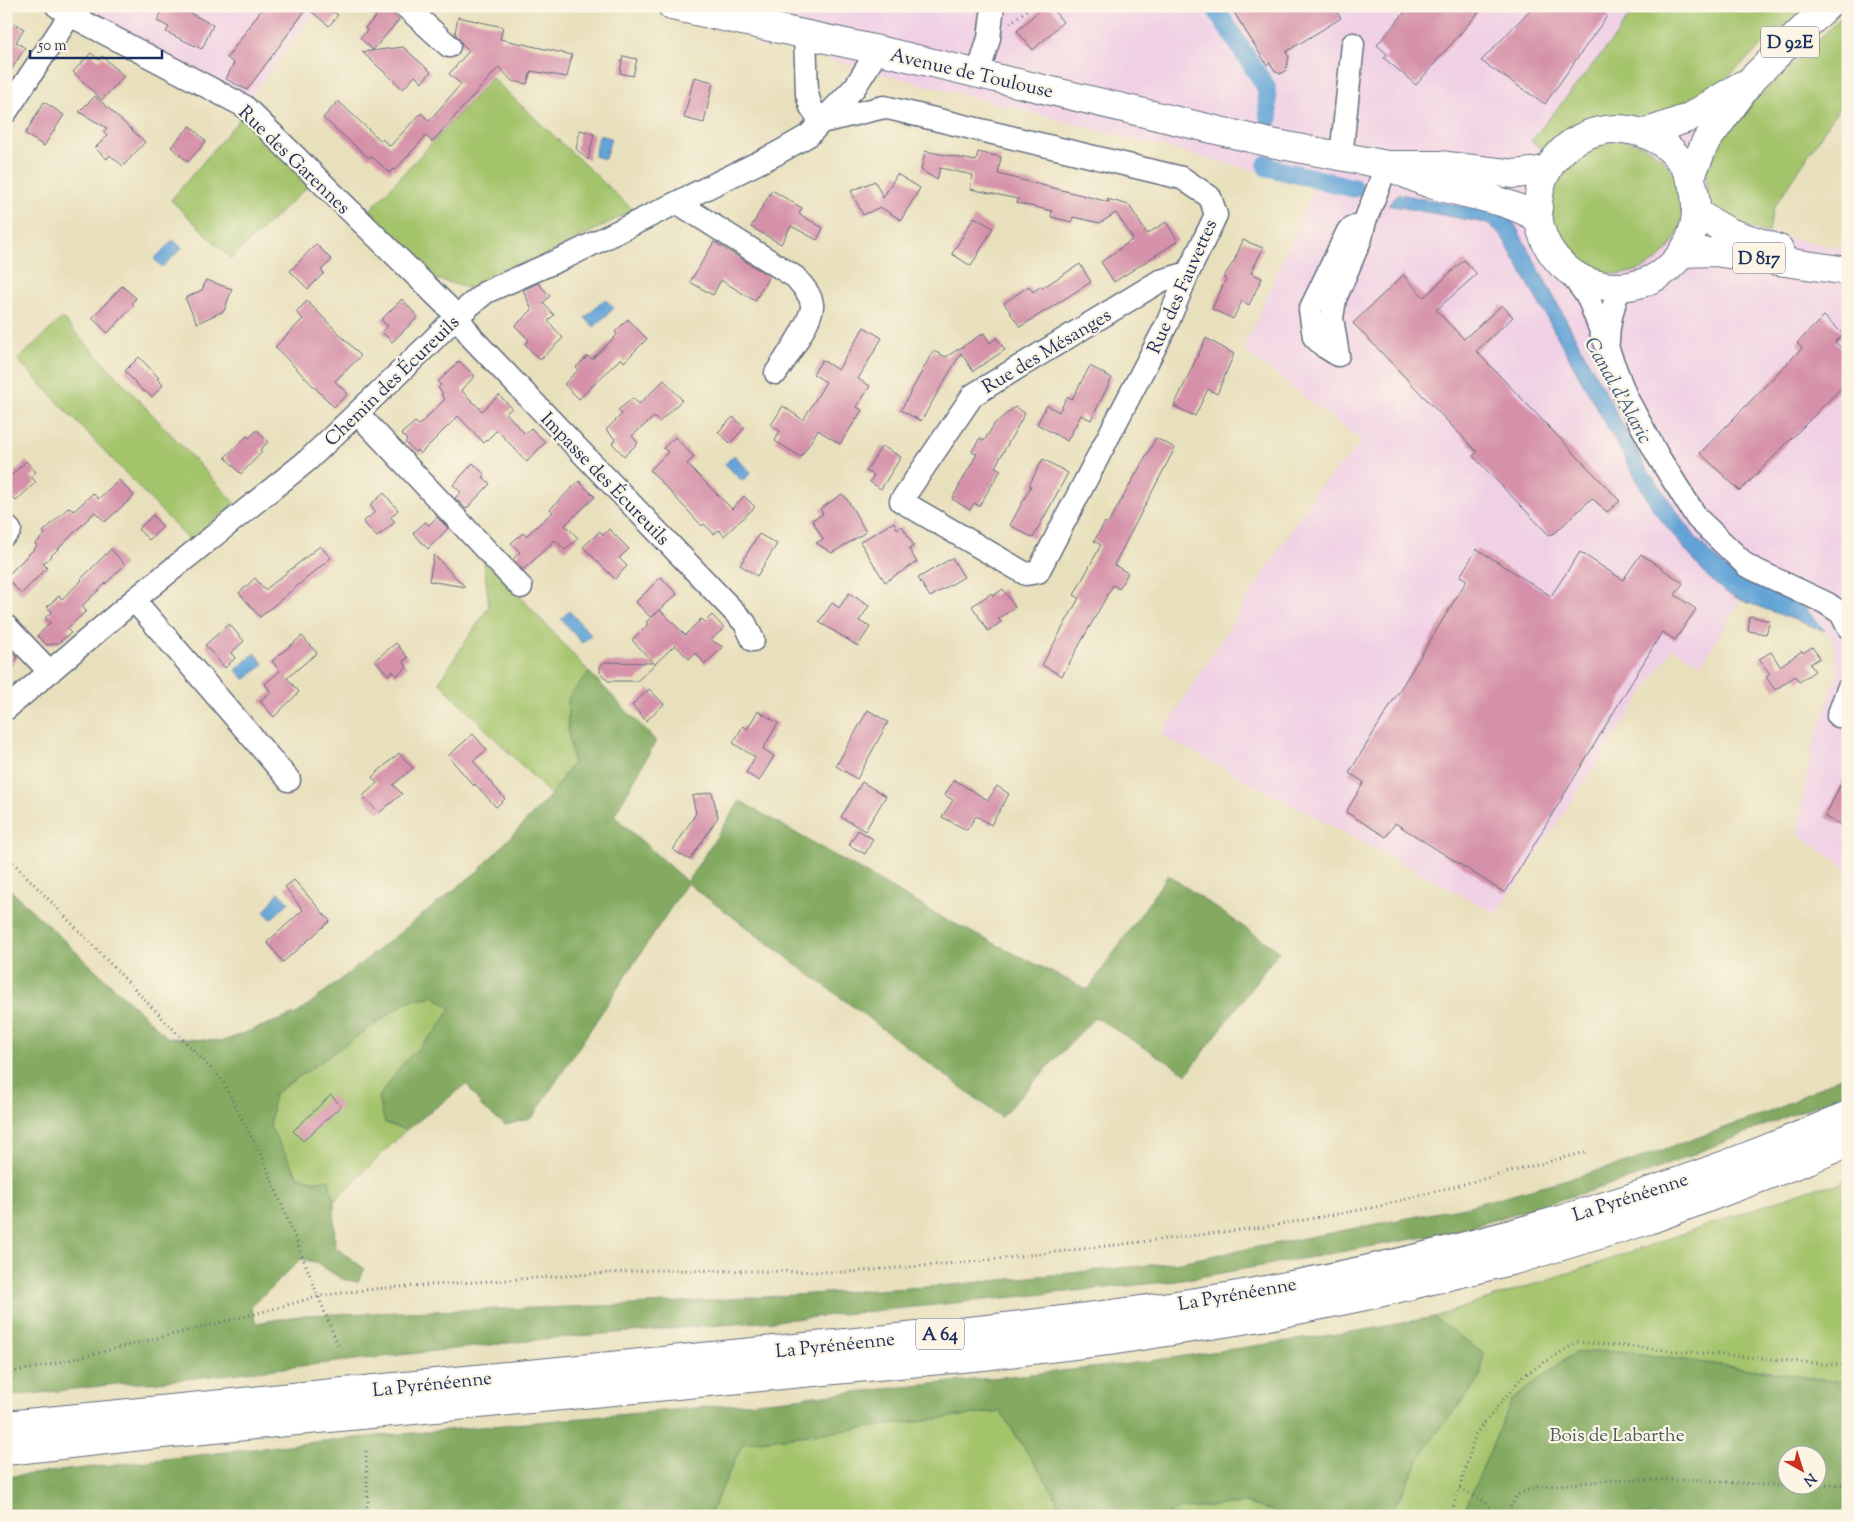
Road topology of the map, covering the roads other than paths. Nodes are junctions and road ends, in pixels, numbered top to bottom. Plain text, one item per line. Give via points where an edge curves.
1 (405, 6) edge
2 (672, 6) edge
3 (993, 6) edge
4 (1827, 6) edge
5 (63, 10) edge
6 (805, 34) junction
7 (1353, 44) dead end
8 (449, 46) dead end
9 (878, 50) junction
10 (978, 74) junction
11 (1752, 78) junction
12 (6, 112) edge
13 (821, 122) junction
14 (1645, 133) junction
15 (1341, 157) junction
16 (1387, 166) junction
17 (1547, 170) junction
18 (1690, 178) junction
19 (678, 203) junction
20 (1696, 213) junction
21 (1538, 218) junction
22 (1365, 221) junction
23 (1682, 253) junction
24 (1842, 270) edge
25 (1569, 272) junction
26 (1188, 273) junction
27 (1620, 287) junction
28 (457, 316) junction
29 (1608, 348) junction
30 (776, 373) dead end
31 (356, 413) junction
32 (6, 526) edge
33 (6, 534) edge
34 (1038, 572) joint
35 (521, 586) dead end
36 (134, 600) junction
37 (6, 626) edge
38 (1848, 627) edge
39 (753, 640) dead end
40 (50, 672) junction
41 (1848, 689) edge
42 (6, 709) edge
43 (1838, 716) dead end
44 (289, 780) dead end
45 (1848, 1115) edge
46 (1848, 1143) edge
47 (6, 1425) edge
48 (6, 1451) edge

1 - 8 street
2 - 6 main road, Avenue de Toulouse
3 - 10 street via 989,38
4 - 11 main road, D 92E
5 - 12 street
5 - 28 street, Rue des Garennes via 244,106
6 - 9 main road, Avenue de Toulouse
6 - 13 street via 807,94
7 - 15 street
9 - 10 main road, Avenue de Toulouse
9 - 13 street, Chemin des Écureuils via 855,88
10 - 15 main road, Avenue de Toulouse
11 - 14 main road via 1688,118
11 - 18 main road via 1705,143
13 - 19 street, Chemin des Écureuils via 809,135 776,154
13 - 26 street, Rue des Fauvettes via 884,108 1182,178 1210,198 1216,215
14 - 17 main road via 1623,129 1596,132 1565,148
14 - 18 main road via 1664,144
15 - 16 main road, Avenue de Toulouse
16 - 17 main road via 1439,165 1516,174
16 - 21 main road via 1432,184 1519,207
16 - 22 street
17 - 21 main road via 1540,193
18 - 20 main road via 1695,192
19 - 28 street, Chemin des Écureuils via 486,292
19 - 30 street via 795,278 807,291 813,305 809,318
20 - 23 main road via 1692,235
20 - 24 main road, D 817 via 1729,232
21 - 25 main road via 1554,258
22 - 22 street via 1348,231 1310,310 1314,337 1338,355 1332,318 1335,299 1362,238
23 - 24 main road, D 817 via 1714,252
23 - 27 main road via 1655,277
25 - 27 main road via 1588,282
25 - 29 street via 1588,297
26 - 34 street, Rue des Fauvettes via 1167,324
26 - 34 street, Rue des Mésanges via 1160,281 973,394 901,501 1026,574
27 - 29 street via 1612,306
28 - 31 street, Chemin des Écureuils
28 - 39 street, Impasse des Écureuils via 472,339 745,623
29 - 38 street via 1626,396 1658,456 1697,518 1747,566 1826,603 1841,613
31 - 35 street
31 - 36 street, Chemin des Écureuils via 308,460
32 - 33 street via 10,530
36 - 40 street, Chemin des Écureuils
36 - 44 street
37 - 40 street
40 - 42 street, Chemin des Écureuils
41 - 43 street
45 - 47 main road, La Pyrénéenne / A 64 via 1796,1138 1611,1204 1374,1268 1254,1292 978,1330
46 - 48 main road, La Pyrénéenne / A 64 via 1649,1220 1515,1260 1268,1316 1116,1340 983,1356

